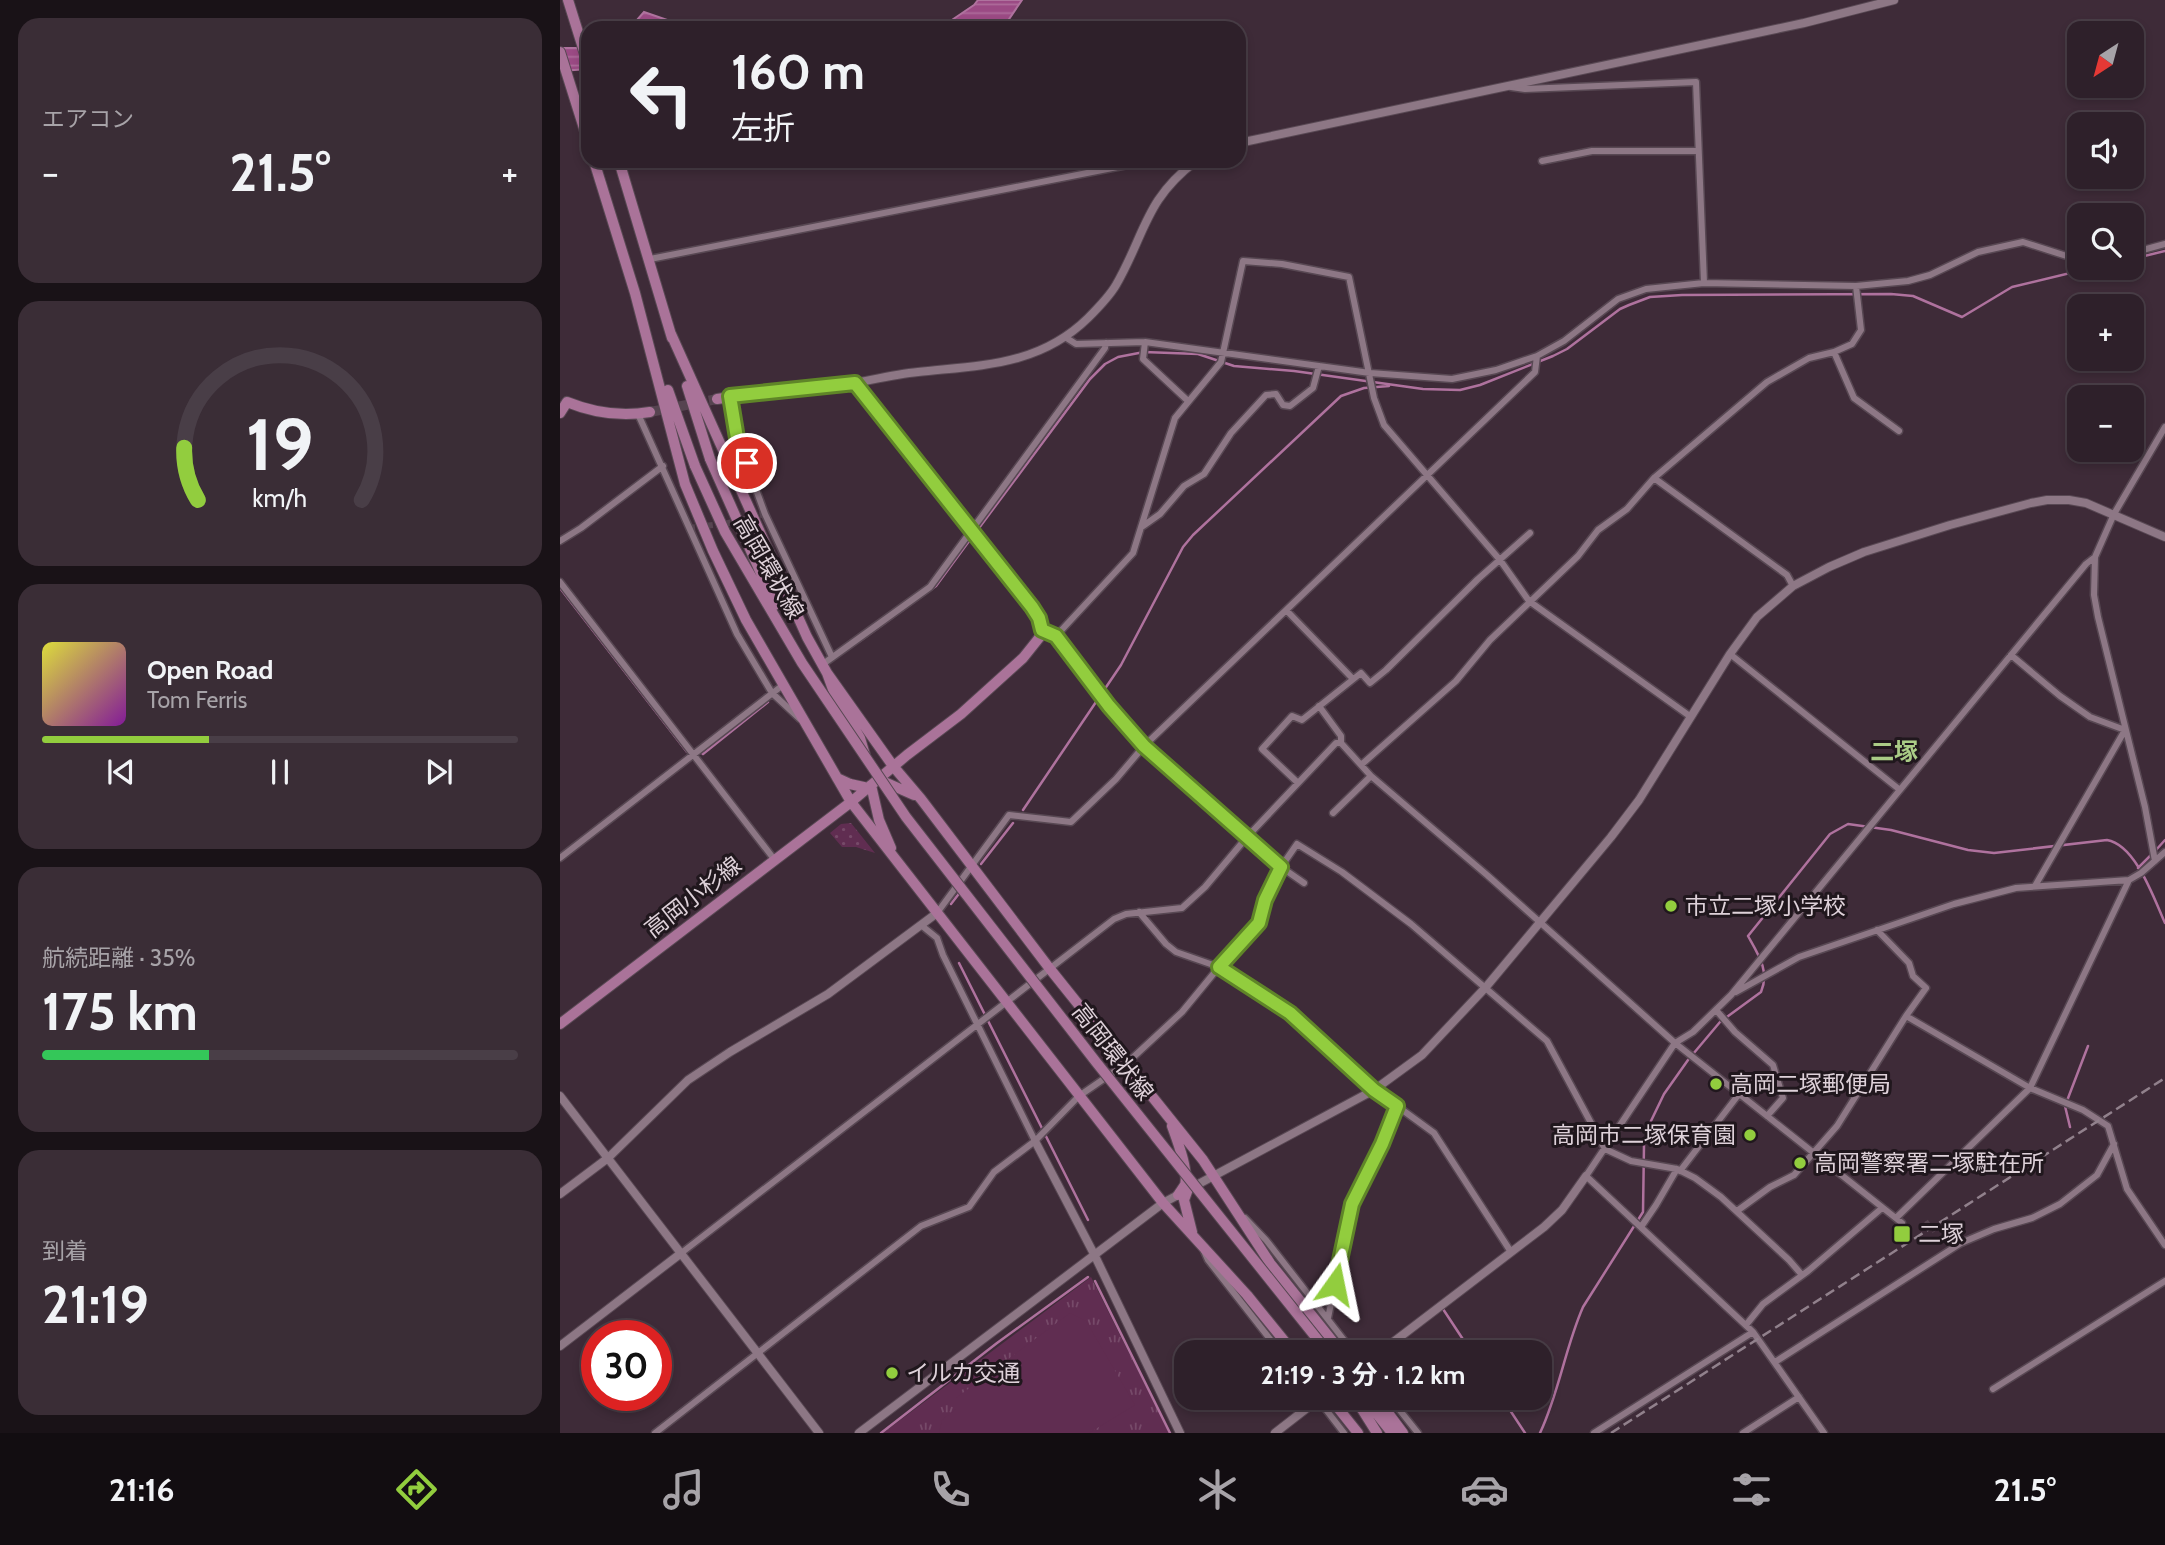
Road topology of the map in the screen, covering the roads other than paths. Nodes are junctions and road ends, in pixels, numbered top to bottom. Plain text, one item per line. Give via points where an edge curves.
1 (568, 0) edge
2 (1894, 0) edge
3 (581, 42) edge
4 (560, 52) edge
5 (1501, 86) junction
6 (581, 119) edge
7 (1246, 141) edge
8 (1698, 151) junction
9 (1542, 162) dead end
10 (596, 168) edge
11 (621, 168) edge
12 (1112, 168) edge
13 (1188, 168) edge
14 (2165, 244) edge
15 (2144, 250) edge
16 (2067, 256) edge
17 (650, 259) junction
18 (1704, 283) junction
19 (1856, 286) junction
20 (635, 293) junction
21 (671, 334) junction
22 (1065, 337) junction
23 (1145, 342) junction
24 (1106, 343) junction
25 (1834, 352) junction
26 (1223, 354) junction
27 (1537, 356) junction
28 (1319, 366) junction
29 (1370, 373) junction
30 (855, 383) junction
31 (730, 396) junction
32 (717, 399) tunnel mouth
33 (563, 400) edge
34 (1188, 401) junction
35 (650, 412) tunnel mouth
36 (560, 413) edge
37 (638, 414) junction
38 (2165, 427) edge
39 (1899, 431) dead end
40 (663, 466) junction
41 (1428, 477) junction
42 (1654, 478) junction
43 (2114, 514) junction
44 (1141, 527) junction
45 (972, 531) junction
46 (1530, 533) dead end
47 (2165, 537) edge
48 (560, 541) edge
49 (2095, 557) junction
50 (1500, 560) junction
51 (560, 582) edge
52 (1793, 586) junction
53 (1529, 601) junction
54 (1287, 611) junction
55 (1042, 630) junction
56 (1056, 636) junction
57 (1730, 653) junction
58 (2011, 655) junction
59 (832, 657) junction
60 (802, 663) junction
61 (825, 669) junction
62 (1353, 680) junction
63 (783, 685) junction
64 (772, 693) junction
65 (1319, 706) junction
66 (1690, 717) junction
67 (806, 725) junction
68 (2124, 730) junction
69 (1341, 743) junction
70 (1144, 746) junction
71 (693, 753) junction
72 (1361, 765) junction
73 (893, 766) junction
74 (1371, 776) junction
75 (836, 778) junction
76 (1297, 782) junction
77 (873, 784) junction
78 (1900, 790) junction
79 (920, 799) junction
80 (850, 802) junction
81 (1333, 813) dead end
82 (1247, 836) junction
83 (2165, 852) edge
84 (560, 858) edge
85 (895, 858) junction
86 (774, 859) junction
87 (2155, 861) junction
88 (972, 867) junction
89 (1281, 867) junction
90 (2129, 880) junction
91 (1304, 883) dead end
92 (2035, 886) junction
93 (1139, 912) junction
94 (937, 913) junction
95 (1540, 922) junction
96 (922, 925) junction
97 (1877, 930) junction
98 (1219, 967) junction
99 (1050, 969) junction
100 (1486, 987) junction
101 (1731, 995) junction
102 (1006, 1003) junction
103 (1716, 1010) junction
104 (1906, 1016) junction
105 (560, 1024) edge
106 (978, 1026) junction
107 (1675, 1043) junction
108 (1127, 1063) junction
109 (2030, 1088) junction
110 (1374, 1090) junction
111 (1739, 1094) junction
112 (560, 1096) edge
113 (1079, 1096) junction
114 (1397, 1106) junction
115 (1168, 1115) junction
116 (1767, 1116) junction
117 (1035, 1141) junction
118 (2114, 1144) junction
119 (1605, 1149) junction
120 (1814, 1153) junction
121 (608, 1158) junction
122 (1678, 1170) junction
123 (1212, 1176) junction
124 (1586, 1176) junction
125 (1189, 1189) junction
126 (560, 1194) edge
127 (1178, 1195) junction
128 (1164, 1203) junction
129 (1234, 1207) junction
130 (1882, 1208) junction
131 (1737, 1212) junction
132 (1641, 1227) junction
133 (1197, 1239) junction
134 (2165, 1245) edge
135 (1511, 1252) junction
136 (680, 1254) junction
137 (1094, 1254) junction
138 (1802, 1275) junction
139 (2165, 1281) edge
140 (1328, 1318) junction
141 (1746, 1325) junction
142 (1753, 1332) junction
143 (1271, 1340) edge
144 (1283, 1340) edge
145 (1321, 1340) edge
146 (1322, 1340) edge
147 (1344, 1340) edge
148 (1396, 1340) edge
149 (560, 1346) edge
150 (758, 1352) junction
151 (1775, 1362) junction
152 (1993, 1389) dead end
153 (1799, 1397) junction
154 (1305, 1410) edge
155 (1327, 1410) edge
156 (1340, 1410) edge
157 (1363, 1410) edge
158 (1374, 1410) edge
159 (1386, 1410) edge
160 (1399, 1410) edge
161 (1414, 1432) edge
162 (654, 1433) edge
163 (818, 1433) edge
164 (859, 1433) edge
165 (1180, 1433) edge
166 (1275, 1433) edge
167 (1344, 1433) edge
168 (1358, 1433) edge
169 (1377, 1433) edge
170 (1392, 1433) edge
171 (1403, 1433) edge
172 (1594, 1433) edge
173 (1743, 1433) edge
174 (1824, 1433) edge

1 - 3 main road
2 - 5 street
4 - 6 main road
5 - 7 street
5 - 8 street via 1696,82
8 - 9 street via 1592,151
8 - 18 street
10 - 20 main road
11 - 17 main road
12 - 17 street
13 - 22 street via 1158,199 1115,286 1099,308
14 - 15 street
16 - 19 street via 2023,242 1978,252 1908,281
17 - 21 main road
18 - 19 street
18 - 27 street via 1646,289 1618,299
19 - 25 street via 1861,330 1852,344
20 - 60 main road, 高岡環状線, bridge via 695,466 725,532
20 - 63 main road via 685,484 746,620
21 - 60 main road, 高岡環状線, bridge via 710,459
21 - 61 main road
22 - 24 street via 1076,344
22 - 30 street via 1023,358
23 - 24 street
23 - 26 street
23 - 34 street via 1143,359
24 - 45 street
25 - 39 street via 1854,398
25 - 42 street via 1809,358 1767,382
26 - 28 street
26 - 29 street via 1244,261 1282,264 1349,277
26 - 34 street
27 - 29 street via 1452,379
27 - 41 street via 1535,372
28 - 29 street
28 - 44 street via 1314,388 1290,406 1283,405 1276,394 1266,395 1231,433 1204,474 1184,486 1160,514
29 - 41 street via 1384,425
30 - 31 main road
30 - 45 main road
31 - 32 main road
31 - 59 street via 737,438 765,514
33 - 36 main road
33 - 37 main road via 586,410
34 - 44 street via 1175,418
35 - 37 main road
37 - 40 street
38 - 43 street
40 - 48 street
40 - 64 street via 737,634
41 - 50 street
41 - 54 street
42 - 52 street via 1787,575
42 - 53 street
43 - 47 street
43 - 49 street
43 - 52 street via 2069,500 2031,503 1864,552
44 - 56 street via 1133,553
45 - 55 main road via 1032,607
45 - 59 street via 930,587
46 - 50 street
49 - 58 street
49 - 68 street via 2094,595
50 - 53 street
50 - 62 street via 1386,670 1370,683 1361,674
51 - 71 street
52 - 57 street via 1757,617
53 - 66 street
53 - 72 street via 1456,681
54 - 62 street
54 - 70 street
55 - 56 street
55 - 73 main road via 1023,658
56 - 70 street
57 - 66 street
57 - 78 street
58 - 68 street via 2090,717
58 - 78 street
59 - 61 street
60 - 145 main road, 高岡環状線, bridge via 905,817
61 - 73 main road
61 - 77 main road via 860,738
62 - 65 street
63 - 64 street
63 - 67 main road
64 - 67 street
64 - 71 street
65 - 69 street via 1341,736
65 - 76 street via 1302,720 1292,716 1262,749
66 - 95 street via 1639,800
67 - 75 main road
68 - 87 street
68 - 92 street
69 - 72 street
69 - 76 street
70 - 82 street
70 - 88 street via 1071,822 1009,815
71 - 84 street
71 - 86 street
72 - 74 street
73 - 77 main road
73 - 79 main road
74 - 81 street
74 - 95 street
75 - 77 main road via 850,784
75 - 80 main road
76 - 82 street
77 - 79 main road
77 - 80 main road
77 - 85 main road via 879,820
78 - 101 street
79 - 88 main road
80 - 85 main road
80 - 86 main road, 高岡小杉線
82 - 89 street
82 - 93 street via 1182,908
83 - 87 street
85 - 94 main road
86 - 105 main road, 高岡小杉線
87 - 90 street
88 - 94 street
88 - 99 main road
89 - 91 street
89 - 98 street via 1259,923
89 - 100 street via 1297,844 1411,924
90 - 92 street
90 - 109 street
92 - 97 street via 2002,890
93 - 98 street via 1177,952
93 - 99 street via 1114,919
94 - 96 street
94 - 102 main road
95 - 100 street
95 - 107 street
96 - 106 street via 937,939
96 - 121 street via 828,994 688,1080
97 - 101 street via 1799,957
97 - 104 street via 1926,988
98 - 108 street via 1182,1012
98 - 110 street via 1290,1013
99 - 102 street
99 - 108 main road
100 - 110 street via 1422,1055
100 - 119 street via 1547,1041
101 - 103 street
102 - 106 street
102 - 113 main road
103 - 107 street
103 - 116 street via 1773,1065 1783,1098
104 - 109 street
104 - 120 street via 1837,1126
106 - 117 street
106 - 136 street
107 - 111 street
107 - 119 street
108 - 113 street
108 - 115 main road
109 - 118 street via 2101,1120
109 - 130 street via 1899,1221
110 - 114 street
110 - 123 street
111 - 116 street
111 - 122 street
112 - 121 street
113 - 117 street
113 - 128 main road
114 - 135 street via 1434,1133
114 - 140 street via 1352,1204
115 - 123 main road
115 - 127 main road via 1184,1169 1185,1185
116 - 120 street
117 - 137 street
117 - 150 street via 994,1172 969,1208 921,1226
118 - 134 street via 2127,1189
118 - 151 street via 2097,1175 2060,1204 1971,1237
119 - 122 street via 1631,1161
119 - 124 street
120 - 130 street
120 - 131 street via 1794,1175
121 - 126 street
121 - 136 street
122 - 131 street
122 - 132 street
123 - 125 street
123 - 129 main road
124 - 132 street
124 - 135 street via 1562,1210
125 - 127 street
125 - 133 main road via 1185,1210
127 - 128 street
128 - 133 main road
128 - 137 street
129 - 140 street
129 - 146 main road
130 - 138 street
131 - 138 street
132 - 141 street
133 - 143 street via 1208,1260
133 - 144 main road
135 - 148 street
136 - 149 street
136 - 150 street
137 - 164 street
137 - 165 street
138 - 141 street via 1763,1304
139 - 152 street
140 - 147 street
141 - 142 street
142 - 151 street
142 - 172 street
150 - 162 street
150 - 163 street
151 - 153 street
153 - 173 street
153 - 174 street
154 - 166 street
155 - 167 street
156 - 168 main road
157 - 169 main road
158 - 170 main road
159 - 171 main road
160 - 161 street

